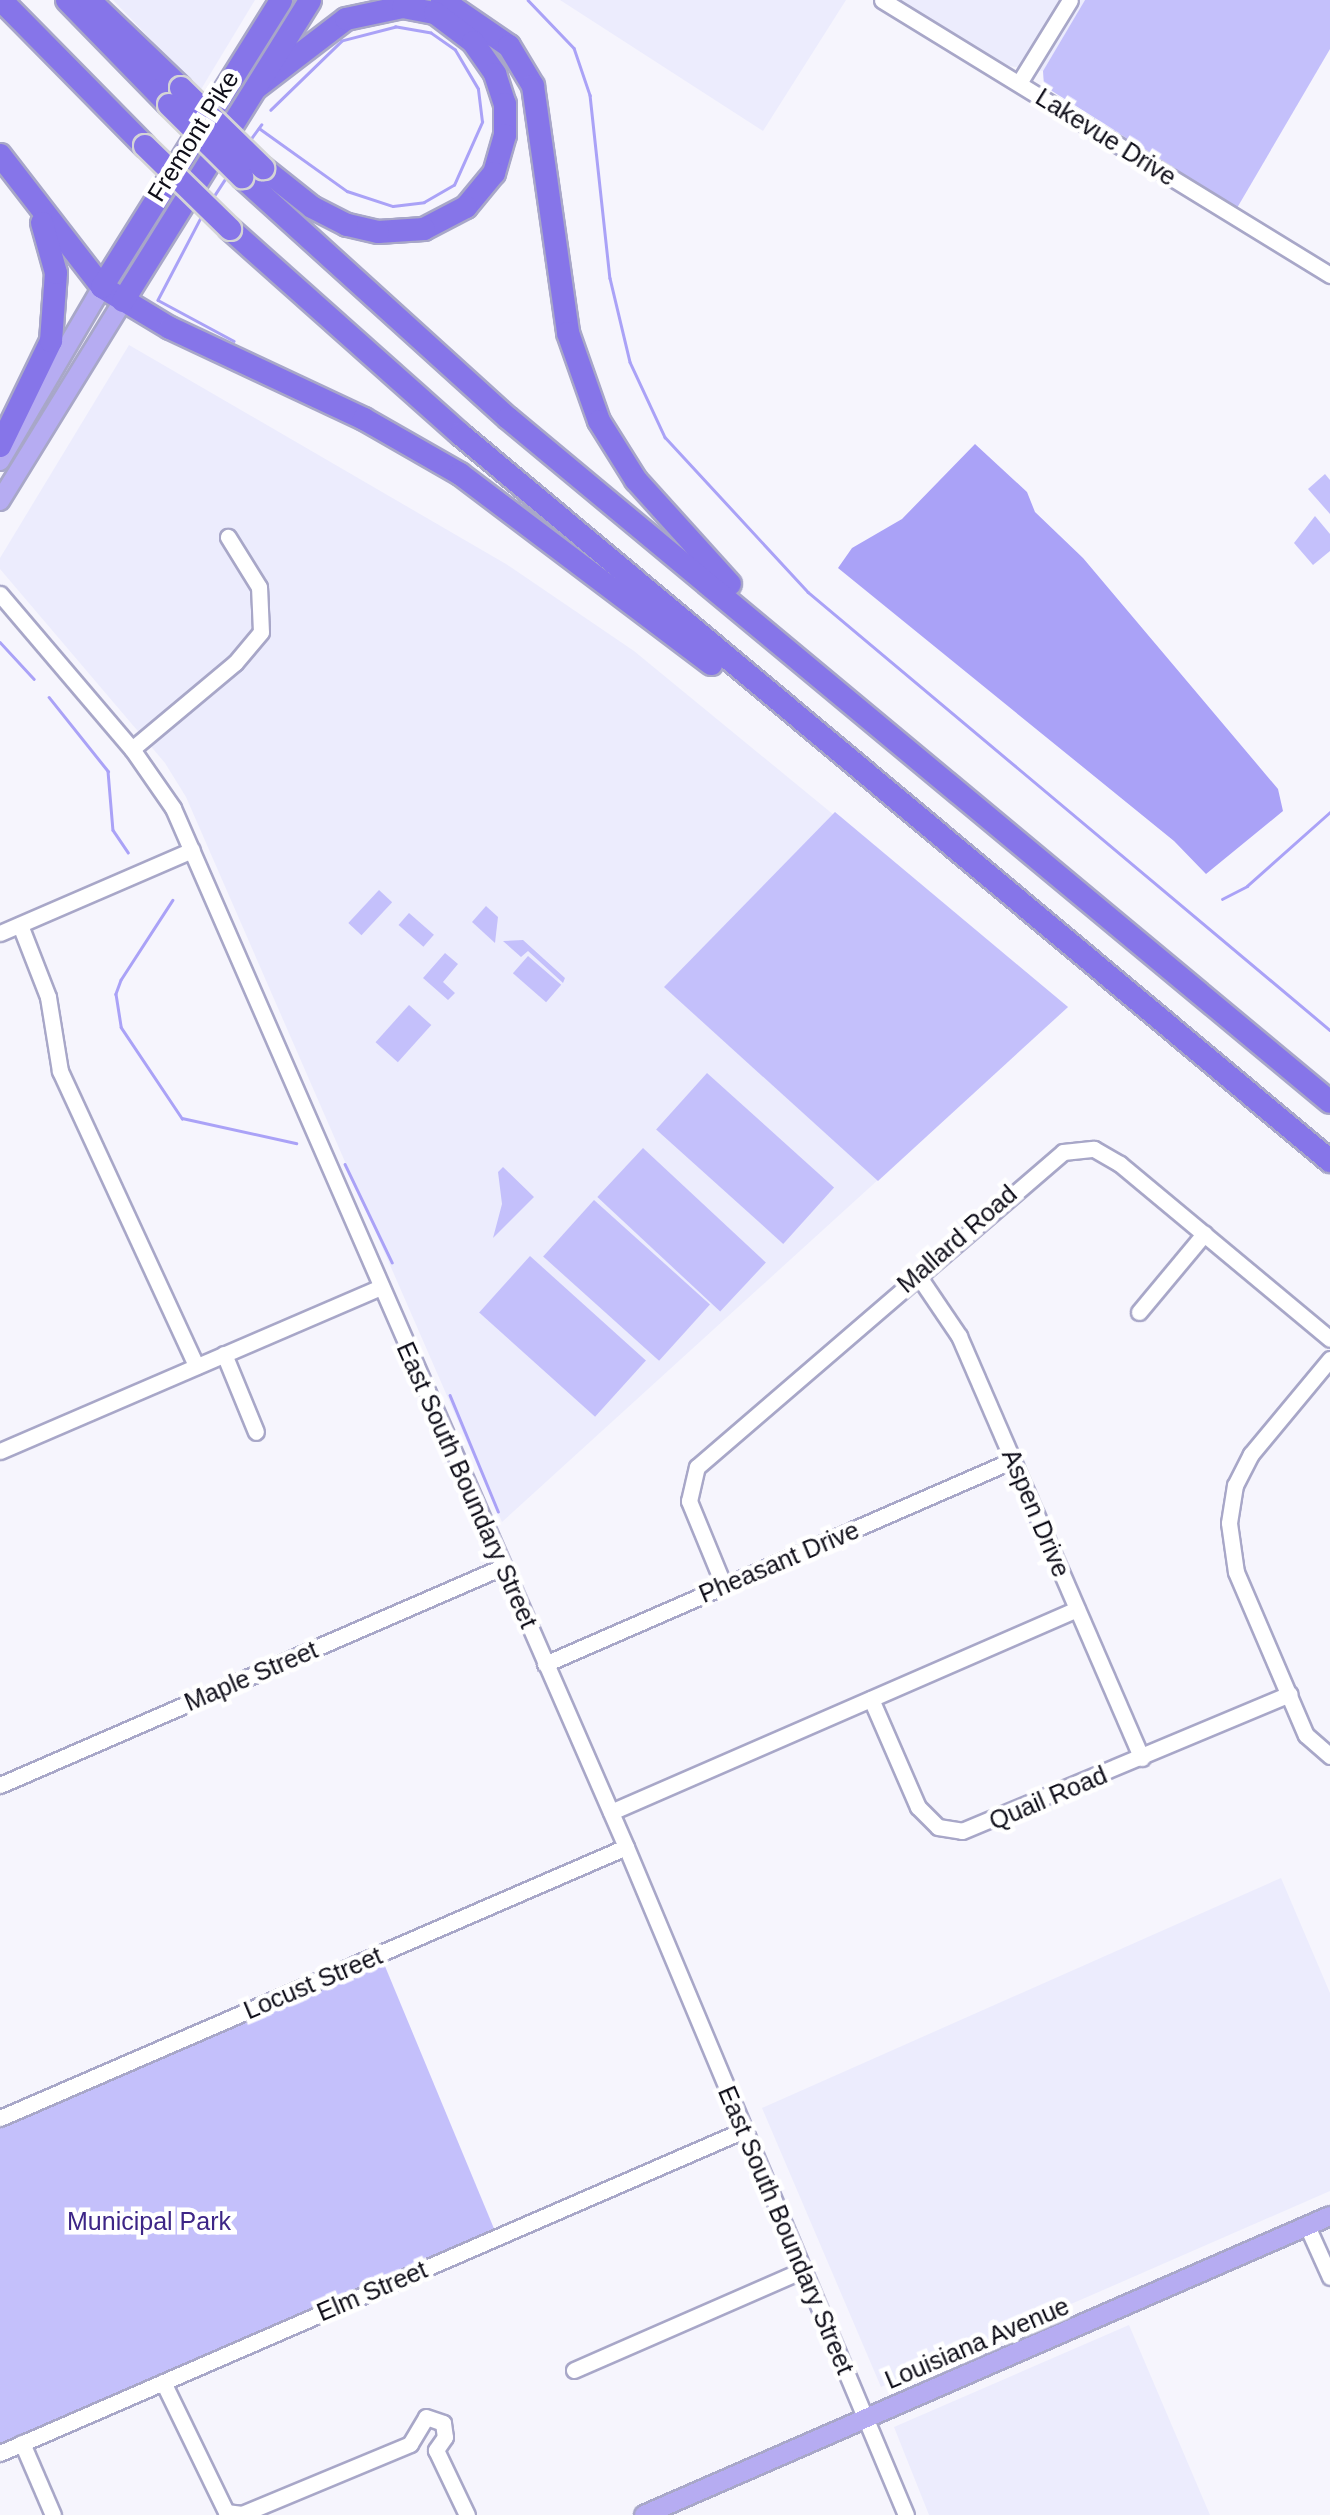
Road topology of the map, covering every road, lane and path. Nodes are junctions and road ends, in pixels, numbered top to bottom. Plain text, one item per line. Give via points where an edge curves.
1 (1, 0) edge
2 (66, 0) edge
3 (89, 0) edge
4 (282, 0) edge
5 (296, 0) edge
6 (310, 0) edge
7 (413, 0) edge
8 (882, 0) edge
9 (1070, 0) edge
10 (439, 7) edge
11 (272, 63) junction
12 (1019, 83) junction
13 (256, 88) junction
14 (175, 97) junction
15 (0, 155) edge
16 (252, 172) junction
17 (34, 206) junction
18 (1330, 274) edge
19 (102, 287) junction
20 (122, 301) junction
21 (42, 392) junction
22 (0, 446) edge
23 (0, 460) edge
24 (0, 481) edge
25 (0, 502) edge
26 (228, 537) dead end
27 (0, 594) edge
28 (786, 646) junction
29 (132, 749) junction
30 (953, 846) junction
31 (192, 850) junction
32 (20, 925) junction
33 (0, 933) edge
34 (1330, 1102) edge
35 (1330, 1162) edge
36 (1204, 1234) junction
37 (917, 1274) junction
38 (381, 1287) junction
39 (1139, 1312) dead end
40 (1330, 1339) edge
41 (224, 1354) junction
42 (1330, 1360) edge
43 (196, 1366) junction
44 (256, 1432) dead end
45 (0, 1451) edge
46 (1013, 1460) junction
47 (502, 1567) junction
48 (724, 1586) junction
49 (1077, 1609) junction
50 (545, 1664) junction
51 (1289, 1694) junction
52 (871, 1699) junction
53 (1330, 1756) edge
54 (1142, 1758) junction
55 (0, 1785) edge
56 (611, 1812) junction
57 (626, 1848) junction
58 (0, 2118) edge
59 (744, 2130) junction
60 (1330, 2216) edge
61 (1307, 2226) junction
62 (803, 2270) junction
63 (1330, 2276) edge
64 (574, 2370) dead end
65 (163, 2382) junction
66 (865, 2418) junction
67 (22, 2443) junction
68 (410, 2444) junction
69 (436, 2450) junction
70 (0, 2452) edge
71 (212, 2508) edge
72 (242, 2514) edge
73 (53, 2515) edge
74 (468, 2515) edge
75 (644, 2515) edge
76 (906, 2515) edge

1 - 30 highway, bridge via 230,229 460,434
2 - 14 highway
3 - 14 highway
4 - 19 highway, Fremont Pike
5 - 11 highway
6 - 11 highway, Fremont Pike
7 - 10 highway
8 - 12 street, Lakevue Drive
9 - 12 street
10 - 13 highway via 390,8 346,19
10 - 16 highway via 488,60 505,104 497,166 466,208 424,229 362,230
10 - 28 highway via 510,46 534,86 568,333 599,421 648,495
11 - 13 highway, Fremont Pike
12 - 18 street, Lakevue Drive
13 - 20 highway, Fremont Pike
14 - 16 highway, bridge
15 - 17 highway
16 - 28 highway via 508,418
17 - 19 highway
17 - 22 highway via 56,273 51,341
19 - 20 highway
19 - 21 main road
20 - 25 main road
20 - 30 highway via 364,419 460,474
21 - 23 main road
21 - 24 main road via 34,426
26 - 29 street via 260,587 260,632 235,663
27 - 29 street, East South Boundary Street
28 - 34 highway
29 - 31 street, East South Boundary Street via 161,788
30 - 35 highway
31 - 32 street
31 - 38 street, East South Boundary Street
32 - 33 street
32 - 43 street via 48,997 60,1071
36 - 37 street, Mallard Road via 1108,1156 1077,1148 1050,1160
36 - 39 street
36 - 40 street, Mallard Road
37 - 46 street, Aspen Drive via 948,1315
37 - 48 street, Mallard Road via 697,1467 690,1501
38 - 41 street
38 - 47 street, East South Boundary Street
41 - 43 street
41 - 44 street
42 - 51 street via 1251,1454 1231,1504 1236,1572
43 - 45 street
46 - 48 street, Pheasant Drive
46 - 49 street, Aspen Drive
47 - 50 street, East South Boundary Street
47 - 55 street, Maple Street
48 - 50 street, Pheasant Drive
49 - 52 street
49 - 54 street, Aspen Drive
50 - 56 street, East South Boundary Street
51 - 53 street via 1306,1735
51 - 54 street, Quail Road
52 - 54 street, Quail Road via 918,1806 946,1830 992,1824
52 - 56 street
56 - 57 street, East South Boundary Street
57 - 58 street, Locust Street
57 - 59 street, East South Boundary Street
59 - 62 street, East South Boundary Street
59 - 65 street, Elm Street
60 - 61 main road, Louisiana Avenue
61 - 63 street
61 - 66 main road, Louisiana Avenue
62 - 64 street
62 - 66 street, East South Boundary Street
65 - 67 street, Elm Street
65 - 71 street
66 - 75 main road, Louisiana Avenue
66 - 76 street, East South Boundary Street
67 - 70 street, Elm Street
67 - 73 street
68 - 69 street
68 - 69 street via 420,2420 436,2417 445,2429
68 - 72 street
69 - 74 street
71 - 72 street

